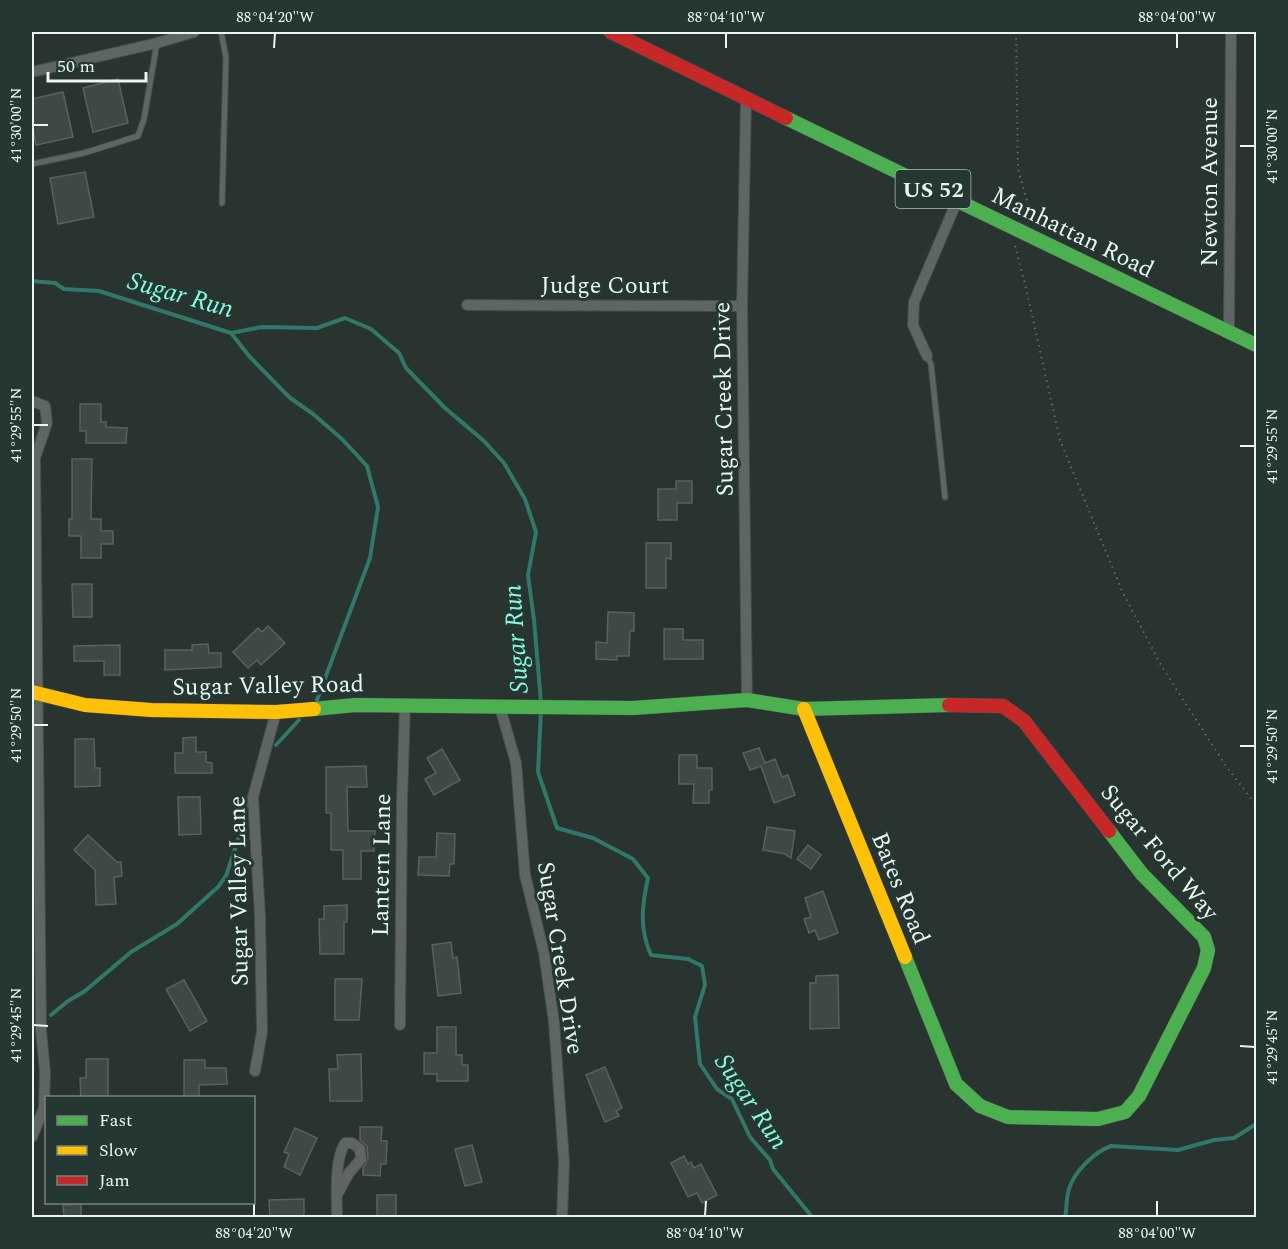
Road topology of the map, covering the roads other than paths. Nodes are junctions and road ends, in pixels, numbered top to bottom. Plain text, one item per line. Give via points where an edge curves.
1 (194, 32) edge
2 (222, 32) edge
3 (611, 32) edge
4 (1231, 32) edge
5 (157, 43) junction
6 (32, 72) edge
7 (746, 98) junction
8 (32, 164) edge
9 (957, 201) junction
10 (222, 203) dead end
11 (467, 305) dead end
12 (742, 306) junction
13 (1229, 332) junction
14 (1257, 345) edge
15 (927, 356) joint
16 (32, 401) edge
17 (33, 456) edge
18 (945, 496) dead end
19 (35, 692) edge
20 (747, 700) junction
21 (405, 705) junction
22 (500, 707) junction
23 (563, 708) joint
24 (804, 709) junction
25 (276, 712) junction
26 (36, 907) edge
27 (400, 1025) dead end
28 (255, 1071) dead end
29 (956, 1084) joint
30 (32, 1137) edge
31 (337, 1195) dead end
32 (337, 1218) edge
33 (562, 1218) edge

1 - 5 street
2 - 10 lane via 226,57
3 - 7 street, Manhattan Road / US 52
4 - 13 street, Newton Avenue
5 - 6 street
5 - 8 lane via 138,136
7 - 9 street, Manhattan Road / US 52
7 - 12 street, Sugar Creek Drive
9 - 13 street, Manhattan Road / US 52
9 - 15 street via 914,302 913,325
11 - 12 street, Judge Court
12 - 20 street, Sugar Creek Drive
13 - 14 street, Manhattan Road / US 52
15 - 18 lane
16 - 17 street via 45,406 46,423
17 - 19 street
19 - 25 street, Sugar Valley Road via 85,705
19 - 26 street
20 - 23 street, Sugar Ford Way via 633,708
20 - 24 street, Sugar Ford Way
21 - 22 street, Sugar Valley Road
21 - 25 street, Sugar Valley Road
21 - 27 street, Lantern Lane
22 - 23 street, Sugar Valley Road
22 - 33 street, Sugar Creek Drive via 516,763 525,875 544,953 554,1022 564,1162
24 - 29 street, Bates Road
24 - 29 street, Sugar Ford Way via 1003,706 1024,721 1142,874 1204,937 1208,950 1204,968 1139,1096 1125,1112 1098,1119 1008,1117 980,1106
25 - 28 street, Sugar Valley Lane via 253,797 262,1032
26 - 30 street via 45,1072 44,1108
31 - 32 street

